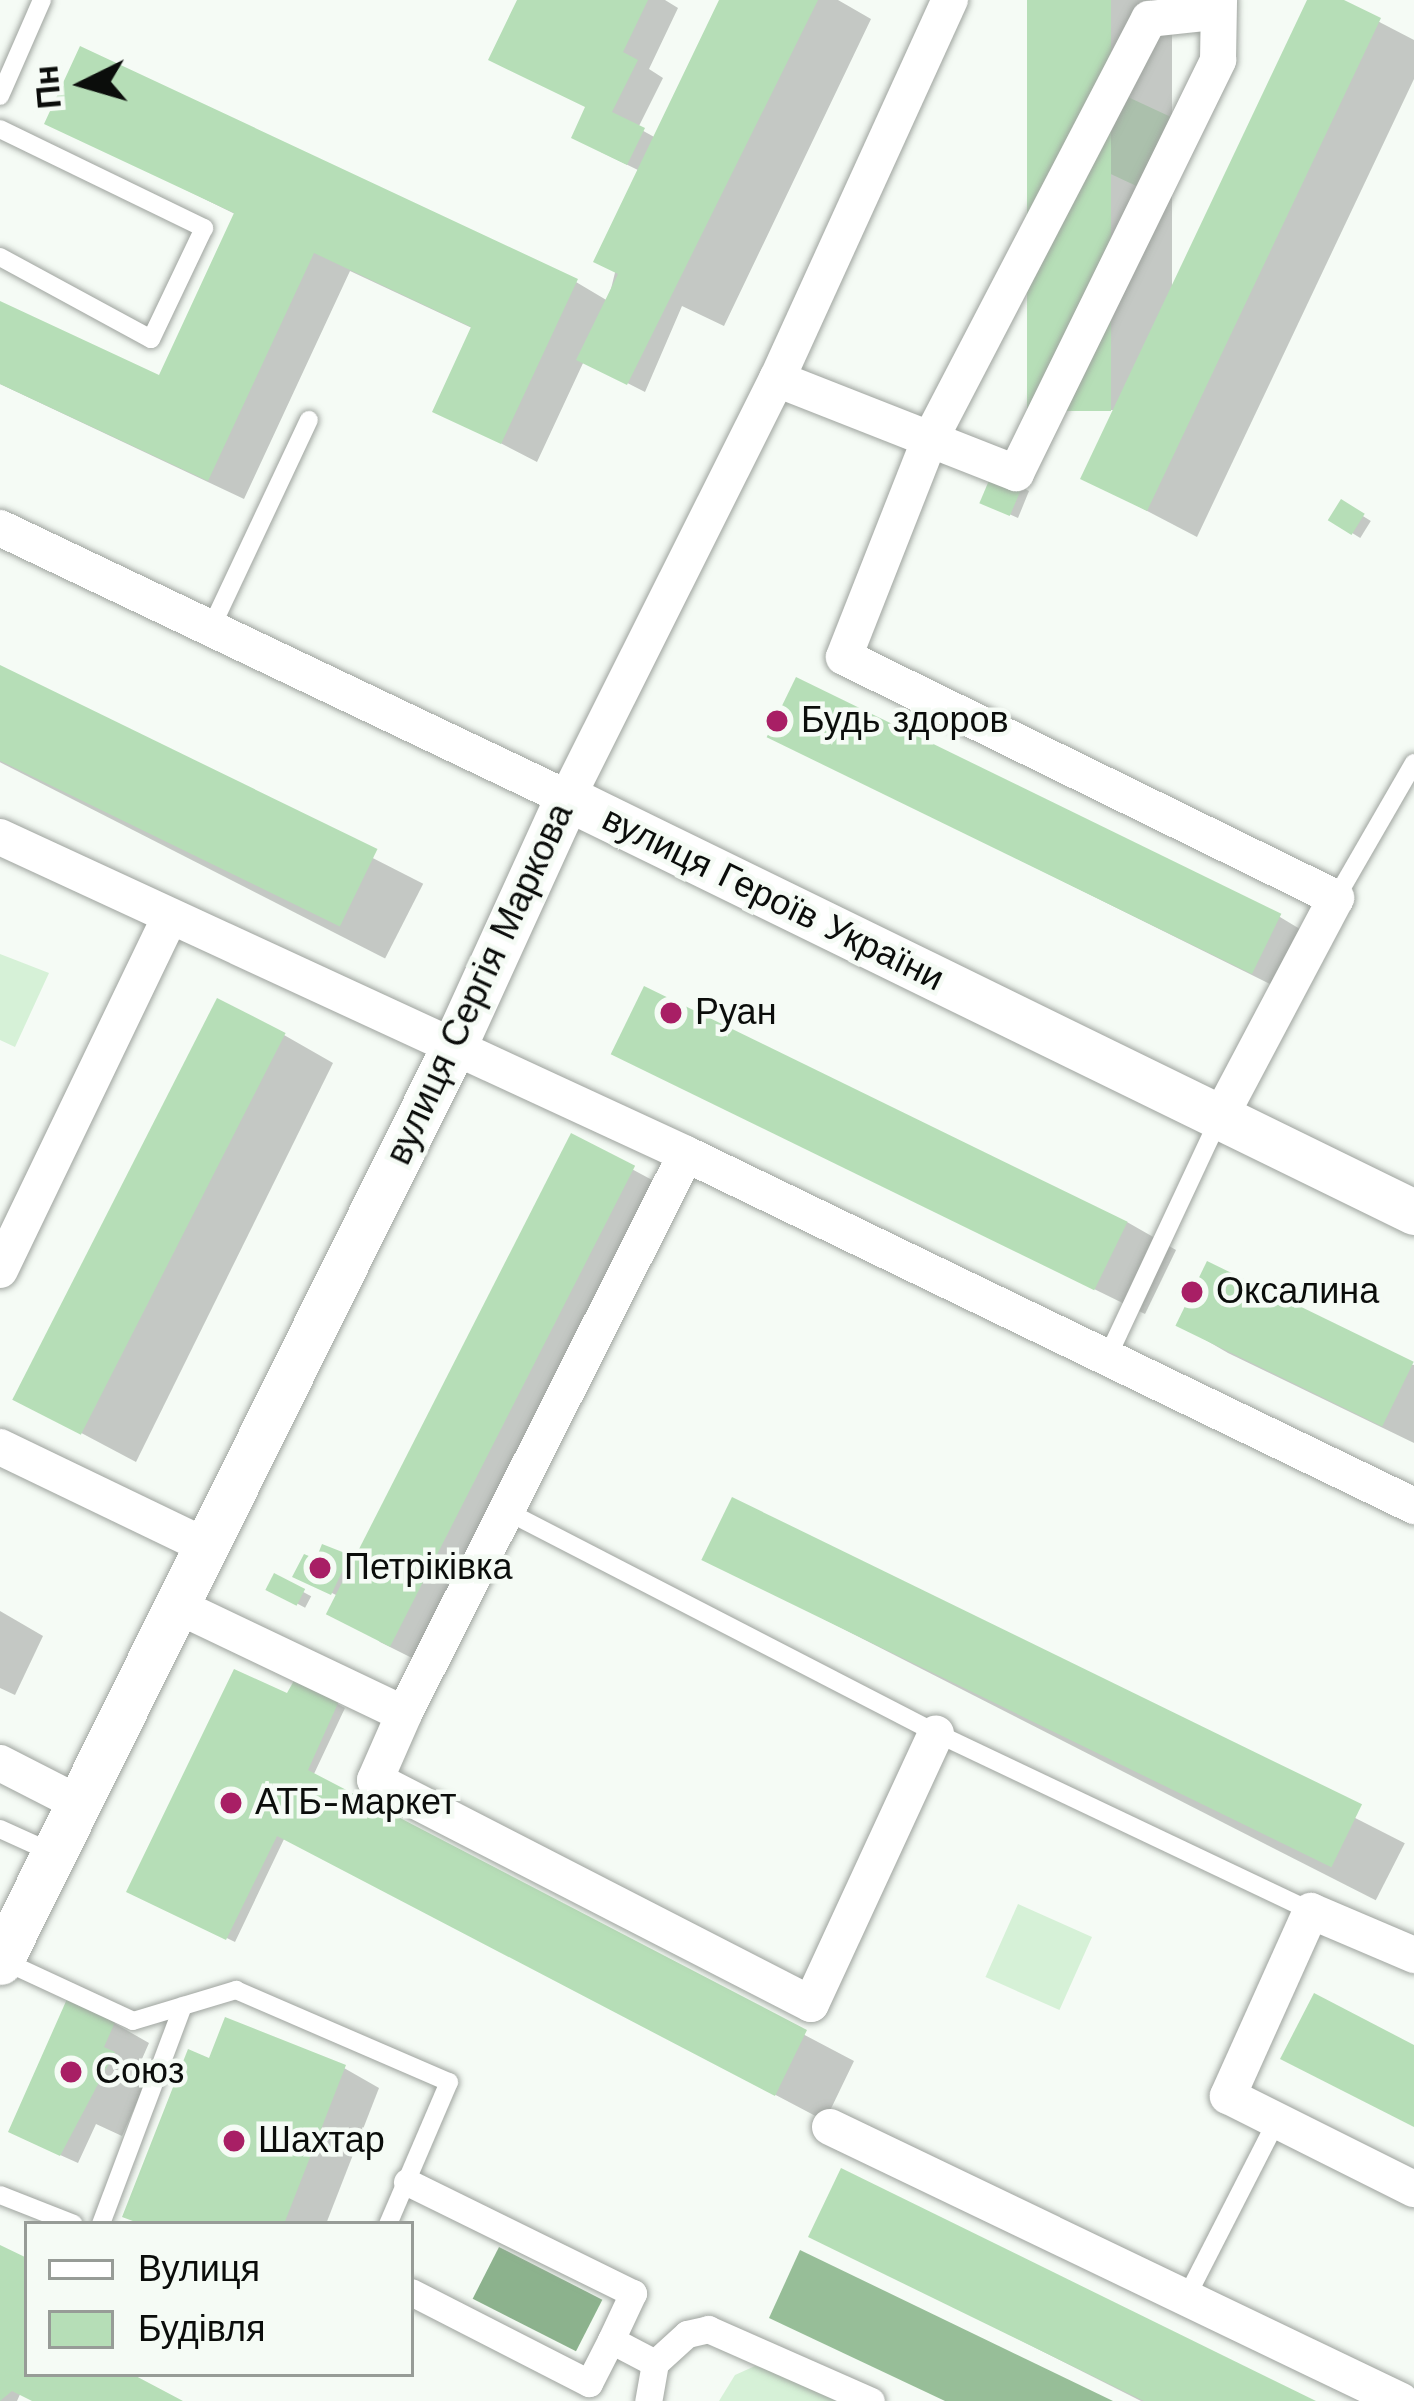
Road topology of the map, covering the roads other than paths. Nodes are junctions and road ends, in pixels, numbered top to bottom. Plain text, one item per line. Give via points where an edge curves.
1 (42, 0) edge
2 (950, 0) edge
3 (1217, 6) edge
4 (0, 96) edge
5 (0, 129) edge
6 (0, 257) edge
7 (777, 379) junction
8 (309, 420) dead end
9 (929, 441) junction
10 (0, 528) edge
11 (212, 628) junction
12 (1414, 763) edge
13 (567, 798) junction
14 (0, 837) edge
15 (1336, 898) junction
16 (170, 917) junction
17 (455, 1044) junction
18 (1219, 1118) junction
19 (686, 1154) junction
20 (1414, 1212) edge
21 (0, 1270) edge
22 (1107, 1358) junction
23 (0, 1447) edge
24 (1414, 1506) edge
25 (508, 1512) junction
26 (206, 1546) junction
27 (178, 1606) junction
28 (404, 1714) junction
29 (936, 1733) junction
30 (0, 1763) edge
31 (80, 1804) junction
32 (0, 1829) edge
33 (55, 1854) junction
34 (1311, 1911) junction
35 (1414, 1955) edge
36 (1, 1961) edge
37 (183, 2006) junction
38 (1277, 2120) junction
39 (830, 2127) dead end
40 (407, 2182) junction
41 (1414, 2189) edge
42 (0, 2195) edge
43 (66, 2221) edge
44 (102, 2221) edge
45 (389, 2221) edge
46 (414, 2294) edge
47 (1185, 2300) junction
48 (611, 2340) junction
49 (655, 2363) junction
50 (648, 2401) edge
51 (871, 2401) edge
52 (1401, 2401) edge

1 - 4 lane
2 - 7 street, вулиця Сергія Маркова
3 - 9 street via 1149,19
3 - 9 street via 1218,60 1016,473
5 - 6 lane via 204,228 151,339
7 - 9 street
7 - 13 street, вулиця Сергія Маркова
8 - 11 lane
9 - 15 street via 844,657
10 - 11 street, вулиця Героїв України
11 - 13 street, вулиця Героїв України
12 - 15 lane
13 - 17 street, вулиця Сергія Маркова
13 - 18 street, вулиця Героїв України
14 - 16 street
15 - 18 street
16 - 17 street
16 - 21 street
17 - 19 street
17 - 26 street, вулиця Сергія Маркова
18 - 20 street, вулиця Героїв України
18 - 22 lane
19 - 22 street
19 - 25 street
22 - 24 street
23 - 26 street
25 - 28 street
25 - 29 lane
26 - 27 street, вулиця Сергія Маркова
27 - 28 street
27 - 31 street, вулиця Сергія Маркова
28 - 29 street via 375,1780 811,2004
29 - 34 lane
30 - 31 street
31 - 33 street, вулиця Сергія Маркова
32 - 33 lane
33 - 36 street, вулиця Сергія Маркова
34 - 35 street
34 - 38 street via 1228,2096
36 - 37 lane via 133,2021
37 - 40 lane via 236,1990 449,2082
37 - 44 lane
38 - 41 street
38 - 47 lane
39 - 47 street
40 - 45 lane
40 - 48 street via 633,2293
42 - 43 lane
46 - 48 street via 589,2383
47 - 52 street
48 - 49 street
49 - 50 street
49 - 51 street via 686,2334 708,2329

